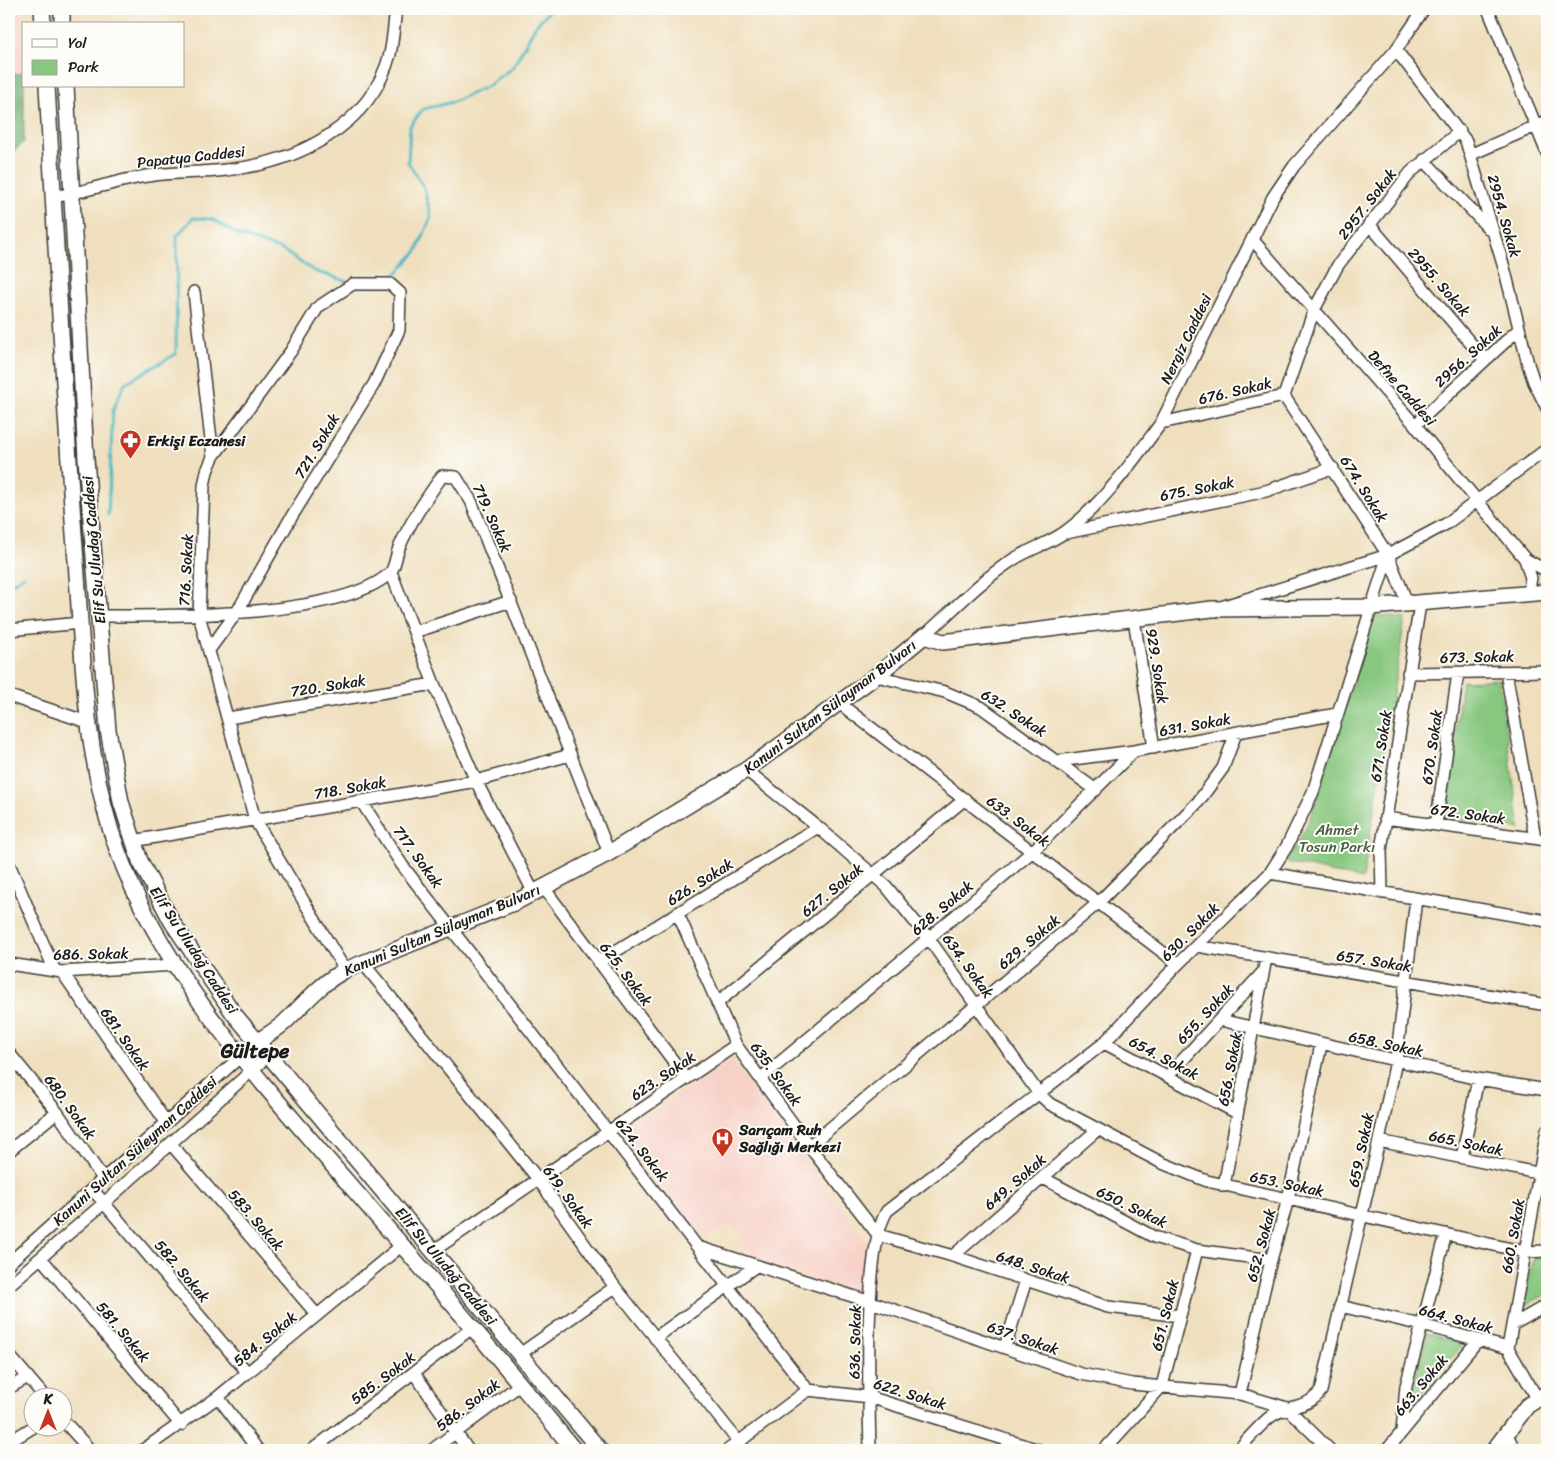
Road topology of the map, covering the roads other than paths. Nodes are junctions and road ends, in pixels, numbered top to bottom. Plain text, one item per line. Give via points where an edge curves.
1 (42, 9) edge
2 (62, 9) edge
3 (396, 9) edge
4 (1488, 9) edge
5 (1420, 10) edge
6 (43, 22) edge
7 (62, 22) edge
8 (1396, 50) junction
9 (47, 88) edge
10 (66, 88) edge
11 (1547, 121) edge
12 (1536, 126) junction
13 (1460, 131) junction
14 (1547, 153) edge
15 (1472, 154) junction
16 (1424, 160) junction
17 (72, 194) junction
18 (53, 197) junction
19 (1369, 224) junction
20 (1493, 232) junction
21 (1252, 239) junction
22 (354, 284) joint
23 (194, 292) dead end
24 (1314, 310) junction
25 (1519, 329) junction
26 (1486, 360) junction
27 (1284, 396) junction
28 (1547, 408) edge
29 (1161, 423) junction
30 (1415, 424) junction
31 (1547, 449) edge
32 (213, 457) junction
33 (1333, 468) junction
34 (1477, 503) junction
35 (1064, 533) junction
36 (1388, 555) junction
37 (1525, 559) junction
38 (1547, 569) edge
39 (391, 572) junction
40 (1547, 592) edge
41 (1528, 594) junction
42 (510, 601) junction
43 (1414, 604) junction
44 (1370, 607) junction
45 (1212, 609) junction
46 (237, 612) junction
47 (199, 615) junction
48 (100, 616) junction
49 (1134, 619) junction
50 (80, 623) junction
51 (9, 630) edge
52 (414, 632) junction
53 (924, 636) junction
54 (209, 650) junction
55 (1547, 671) edge
56 (1506, 672) junction
57 (1408, 673) junction
58 (1458, 673) junction
59 (876, 676) junction
60 (434, 684) junction
61 (9, 696) edge
62 (839, 703) junction
63 (1337, 714) junction
64 (228, 718) junction
65 (90, 723) junction
66 (1236, 733) junction
67 (1154, 748) junction
68 (1134, 751) junction
69 (570, 754) junction
70 (1058, 761) junction
71 (746, 770) junction
72 (476, 781) junction
73 (1096, 790) junction
74 (965, 799) junction
75 (361, 801) junction
76 (1385, 818) junction
77 (255, 820) junction
78 (1436, 825) junction
79 (818, 827) junction
80 (1535, 838) junction
81 (1547, 840) edge
82 (132, 842) junction
83 (1033, 850) junction
84 (609, 853) junction
85 (9, 864) edge
86 (1270, 873) junction
87 (874, 874) junction
88 (539, 890) junction
89 (1382, 892) junction
90 (1416, 899) junction
91 (1098, 903) junction
92 (678, 914) junction
93 (1547, 921) edge
94 (453, 928) junction
95 (929, 939) junction
96 (1197, 946) junction
97 (1266, 958) junction
98 (598, 962) junction
99 (363, 963) junction
100 (9, 964) edge
101 (1178, 964) junction
102 (175, 965) junction
103 (345, 970) junction
104 (1265, 971) junction
105 (58, 972) junction
106 (1406, 981) junction
107 (716, 1003) junction
108 (978, 1005) junction
109 (1547, 1005) edge
110 (1220, 1020) junction
111 (285, 1022) junction
112 (1253, 1029) junction
113 (258, 1042) junction
114 (1104, 1043) junction
115 (736, 1045) junction
116 (1321, 1045) junction
117 (9, 1053) edge
118 (269, 1055) junction
119 (241, 1056) junction
120 (1396, 1061) junction
121 (251, 1071) junction
122 (1168, 1076) junction
123 (686, 1078) junction
124 (760, 1079) junction
125 (1478, 1079) junction
126 (1547, 1090) edge
127 (1039, 1094) junction
128 (57, 1112) junction
129 (1237, 1113) junction
130 (166, 1122) junction
131 (1097, 1130) junction
132 (1547, 1130) edge
133 (608, 1131) junction
134 (1379, 1141) junction
135 (171, 1144) junction
136 (809, 1146) junction
137 (9, 1151) edge
138 (1462, 1158) junction
139 (1543, 1174) edge
140 (1043, 1178) junction
141 (538, 1179) junction
142 (104, 1180) junction
143 (1224, 1186) junction
144 (93, 1190) junction
145 (1288, 1199) junction
146 (104, 1203) junction
147 (1362, 1215) junction
148 (1446, 1234) junction
149 (878, 1235) junction
150 (401, 1246) junction
151 (698, 1247) junction
152 (1197, 1250) junction
153 (433, 1251) junction
154 (1547, 1251) edge
155 (1525, 1252) junction
156 (953, 1256) junction
157 (41, 1258) junction
158 (1271, 1260) junction
159 (9, 1263) edge
160 (756, 1266) junction
161 (1026, 1280) junction
162 (9, 1285) edge
163 (728, 1286) junction
164 (615, 1287) junction
165 (871, 1302) junction
166 (1547, 1305) edge
167 (1340, 1306) junction
168 (318, 1315) junction
169 (1180, 1316) junction
170 (1512, 1324) junction
171 (1422, 1325) junction
172 (472, 1328) junction
173 (655, 1338) junction
174 (1478, 1340) junction
175 (1005, 1347) junction
176 (1508, 1348) junction
177 (520, 1354) junction
178 (9, 1355) edge
179 (248, 1372) junction
180 (414, 1373) junction
181 (28, 1377) junction
182 (521, 1384) junction
183 (36, 1386) edge
184 (1162, 1386) junction
185 (9, 1388) edge
186 (808, 1390) junction
187 (1240, 1394) junction
188 (1542, 1396) edge
189 (218, 1397) junction
190 (869, 1397) junction
191 (1287, 1408) junction
192 (181, 1425) junction
193 (72, 1430) edge
194 (456, 1432) junction
195 (1402, 1432) junction
196 (1506, 1433) junction
197 (22, 1434) edge
198 (9, 1442) edge
199 (741, 1446) edge
200 (90, 1450) edge
201 (144, 1450) edge
202 (258, 1450) edge
203 (312, 1450) edge
204 (432, 1450) edge
205 (468, 1450) edge
206 (574, 1450) edge
207 (600, 1450) edge
208 (728, 1450) edge
209 (870, 1450) edge
210 (1039, 1450) edge
211 (1104, 1450) edge
212 (1238, 1450) edge
213 (1330, 1450) edge
214 (1387, 1450) edge
215 (1494, 1450) edge
216 (1515, 1450) edge

1 - 6 main road
2 - 7 main road
3 - 17 street, Papatya Caddesi via 390,55 369,99 320,143 267,162 228,170 136,177
4 - 12 street
5 - 8 street, Nergiz Caddesi
8 - 13 street, 2954. Sokak
8 - 21 street, Nergiz Caddesi via 1294,166 1273,197
9 - 18 main road, Elif Su Uludağ Caddesi
10 - 17 main road, Elif Su Uludağ Caddesi
11 - 12 street
12 - 14 street
12 - 15 street
13 - 15 street, 2954. Sokak
13 - 16 street, 2957. Sokak
15 - 20 street, 2954. Sokak
16 - 19 street, 2957. Sokak via 1399,185
16 - 20 street
17 - 18 street, Papatya Caddesi
17 - 48 main road, Elif Su Uludağ Caddesi via 86,459
18 - 50 main road, Elif Su Uludağ Caddesi
19 - 24 street, 2957. Sokak via 1338,265
19 - 26 street, 2955. Sokak
20 - 25 street, 2954. Sokak
21 - 24 street, Defne Caddesi
21 - 29 street, Nergiz Caddesi
22 - 32 street, 716. Sokak via 318,307 291,351
22 - 46 street, 721. Sokak via 390,284 400,293 399,330 374,384
23 - 32 street
24 - 27 street, 676. Sokak
24 - 30 street, Defne Caddesi
25 - 26 street, 2956. Sokak
25 - 28 street, 2954. Sokak via 1534,382
26 - 30 street, 2956. Sokak
27 - 29 street, 676. Sokak
27 - 33 street, 674. Sokak
29 - 35 street, Nergiz Caddesi via 1112,486
30 - 34 street, Defne Caddesi
31 - 34 street, Kanuni Sultan Sülayman Bulvarı
32 - 47 street, 716. Sokak via 204,486
33 - 35 street, 675. Sokak via 1266,491
33 - 36 street, 674. Sokak
34 - 36 street, Kanuni Sultan Sülayman Bulvarı via 1440,528
34 - 37 street, Defne Caddesi
35 - 53 street, Nergiz Caddesi via 1001,569
36 - 43 street, 674. Sokak
36 - 44 street, 630. Sokak
36 - 45 street, Kanuni Sultan Sülayman Bulvarı
37 - 38 street
37 - 41 street via 1531,578
39 - 42 street, 719. Sokak via 413,518 442,476 456,477 471,501
39 - 46 street via 356,594
39 - 52 street, 625. Sokak
40 - 41 main road
41 - 43 main road
42 - 52 street
42 - 69 street, 719. Sokak
43 - 44 main road
43 - 57 street, 671. Sokak
44 - 45 main road
44 - 63 street, 630. Sokak
45 - 49 main road, Kanuni Sultan Sülayman Bulvarı
46 - 47 street
46 - 54 street, 721. Sokak
47 - 48 street
47 - 54 street, 716. Sokak
48 - 82 main road, Elif Su Uludağ Caddesi via 111,754
49 - 53 main road, Kanuni Sultan Sülayman Bulvarı via 943,642
49 - 67 street, 929. Sokak
50 - 51 street
50 - 65 main road, Elif Su Uludağ Caddesi
52 - 60 street, 625. Sokak
53 - 59 main road, Kanuni Sultan Sülayman Bulvarı
54 - 64 street, 716. Sokak
55 - 56 street, 673. Sokak
56 - 58 street, 673. Sokak
56 - 80 street
57 - 58 street, 673. Sokak
57 - 76 street, 671. Sokak
58 - 78 street, 670. Sokak
59 - 62 main road, Kanuni Sultan Sülayman Bulvarı
59 - 70 street, 632. Sokak via 945,692 975,704
60 - 64 street, 720. Sokak
60 - 72 street, 625. Sokak
61 - 65 street
62 - 71 main road, Kanuni Sultan Sülayman Bulvarı
62 - 74 street, 633. Sokak
63 - 66 street, 631. Sokak
63 - 86 street, 630. Sokak via 1313,792
64 - 77 street, 716. Sokak
65 - 102 main road, Elif Su Uludağ Caddesi via 100,788 117,849 140,902
66 - 67 street, 631. Sokak
66 - 91 street, 629. Sokak via 1223,768 1198,802
67 - 68 street, 631. Sokak
68 - 70 street, 631. Sokak
68 - 73 street, 628. Sokak
69 - 72 street, 718. Sokak
69 - 84 street, 719. Sokak
70 - 73 street, 632. Sokak
71 - 79 street, 634. Sokak
71 - 84 main road, Kanuni Sultan Sülayman Bulvarı
72 - 75 street, 718. Sokak
72 - 88 street, 625. Sokak
73 - 83 street, 628. Sokak
74 - 83 street, 633. Sokak
74 - 87 street, 627. Sokak
75 - 77 street, 718. Sokak
75 - 94 street, 717. Sokak via 402,865
76 - 78 street, 672. Sokak
76 - 89 street, 671. Sokak via 1380,866
77 - 82 street, 718. Sokak
77 - 103 street, 716. Sokak
78 - 80 street, 672. Sokak
79 - 87 street, 634. Sokak
79 - 92 street, 626. Sokak
80 - 81 street, 672. Sokak
82 - 113 main road, Elif Su Uludağ Caddesi via 172,922 234,1014
83 - 91 street, 633. Sokak
83 - 95 street, 628. Sokak
84 - 88 main road, Kanuni Sultan Sülayman Bulvarı
85 - 105 street, 681. Sokak
86 - 89 street
86 - 96 street, 630. Sokak
87 - 95 street, 634. Sokak
87 - 107 street, 627. Sokak
88 - 94 main road, Kanuni Sultan Sülayman Bulvarı
88 - 98 street, 625. Sokak
89 - 90 street
90 - 93 street
90 - 106 street, 659. Sokak
91 - 101 street, 633. Sokak
91 - 108 street, 629. Sokak
92 - 98 street, 626. Sokak
92 - 107 street, 635. Sokak
94 - 99 main road, Kanuni Sultan Sülayman Bulvarı
94 - 133 street, 624. Sokak
95 - 108 street, 634. Sokak
95 - 124 street, 628. Sokak
96 - 97 street, 657. Sokak
96 - 101 street, 630. Sokak
97 - 104 street, 656. Sokak
97 - 106 street, 657. Sokak
98 - 123 street, 625. Sokak
99 - 103 main road, Kanuni Sultan Sülayman Bulvarı
99 - 141 street, 619. Sokak
100 - 105 street, 686. Sokak
101 - 114 street, 630. Sokak
102 - 105 street, 686. Sokak
102 - 119 main road, Elif Su Uludağ Caddesi
103 - 111 main road, Kanuni Sultan Sülayman Bulvarı via 321,985
104 - 110 street, 655. Sokak
104 - 112 street, 656. Sokak
105 - 130 street, 681. Sokak
106 - 109 street, 657. Sokak
106 - 120 street, 659. Sokak
107 - 115 street, 635. Sokak
108 - 127 street, 634. Sokak
108 - 136 street, 629. Sokak
110 - 112 street, 658. Sokak
110 - 122 street, 655. Sokak
111 - 113 main road, Kanuni Sultan Süleyman Caddesi
111 - 118 main road
112 - 116 street, 658. Sokak
112 - 129 street, 656. Sokak
113 - 118 main road, Elif Su Uludağ Caddesi
113 - 119 street, Kanuni Sultan Süleyman Caddesi
114 - 122 street, 654. Sokak
114 - 127 street, 630. Sokak
115 - 123 street, 623. Sokak
115 - 124 street, 635. Sokak
116 - 120 street, 658. Sokak
116 - 145 street, 652. Sokak
117 - 128 street, 680. Sokak
118 - 121 street
118 - 153 main road, Elif Su Uludağ Caddesi
119 - 121 main road, Elif Su Uludağ Caddesi
119 - 130 street, Kanuni Sultan Süleyman Caddesi
120 - 125 street, 658. Sokak
120 - 134 street, 659. Sokak
121 - 135 street
121 - 150 main road, Elif Su Uludağ Caddesi
122 - 129 street, 654. Sokak
123 - 133 street, 623. Sokak
124 - 136 street, 635. Sokak
125 - 126 street, 658. Sokak
125 - 138 street
127 - 131 street, 653. Sokak via 1065,1114
127 - 149 street, 630. Sokak via 887,1211
128 - 137 street
128 - 142 street, 680. Sokak
129 - 143 street, 656. Sokak
130 - 142 street, Kanuni Sultan Süleyman Caddesi
131 - 140 street, 649. Sokak
131 - 143 street, 653. Sokak via 1185,1174
132 - 139 street, 660. Sokak
133 - 141 street, 623. Sokak
133 - 151 street, 624. Sokak
134 - 138 street, 665. Sokak
134 - 147 street, 659. Sokak
135 - 146 street
135 - 168 street, 583. Sokak
136 - 149 street, 635. Sokak
138 - 139 street, 665. Sokak
139 - 155 street, 660. Sokak
140 - 152 street, 650. Sokak via 1144,1233
140 - 156 street, 649. Sokak
141 - 153 street, 623. Sokak
141 - 164 street, 619. Sokak
142 - 144 street, Kanuni Sultan Süleyman Caddesi
143 - 145 street, 653. Sokak
144 - 146 street, 582. Sokak
144 - 159 street, Kanuni Sultan Süleyman Caddesi
145 - 147 street, 653. Sokak
145 - 158 street, 652. Sokak
146 - 157 street
146 - 179 street, 582. Sokak
147 - 148 street, 653. Sokak
147 - 167 street, 659. Sokak
148 - 155 street, 653. Sokak
148 - 171 street
149 - 156 street, 648. Sokak
149 - 165 street, 636. Sokak
150 - 168 street, 584. Sokak
150 - 172 main road, Elif Su Uludağ Caddesi
151 - 160 street, 637. Sokak
151 - 163 street, 624. Sokak
152 - 158 street, 650. Sokak
152 - 169 street, 651. Sokak
153 - 177 main road, Elif Su Uludağ Caddesi
154 - 155 street, 653. Sokak
155 - 170 street, 660. Sokak
156 - 161 street, 648. Sokak
157 - 162 street
157 - 192 street, 581. Sokak
158 - 187 street, 652. Sokak
160 - 163 street
160 - 165 street, 637. Sokak
161 - 169 street, 648. Sokak via 1108,1307
161 - 175 street
163 - 173 street
163 - 186 street, 624. Sokak
164 - 173 street, 619. Sokak
164 - 177 street
165 - 175 street, 637. Sokak
165 - 190 street, 636. Sokak
166 - 170 street
167 - 171 street, 664. Sokak
167 - 191 street, 659. Sokak via 1320,1390 1312,1402
168 - 179 street, 584. Sokak
169 - 184 street, 651. Sokak
170 - 176 street, 660. Sokak
171 - 174 street, 664. Sokak
171 - 195 street via 1406,1386
172 - 180 street, 585. Sokak
172 - 182 main road, Elif Su Uludağ Caddesi
173 - 199 street, 619. Sokak
174 - 176 street, 664. Sokak
174 - 195 street, 663. Sokak
175 - 184 street, 637. Sokak via 1082,1374
176 - 188 street, 664. Sokak
177 - 207 main road, Elif Su Uludağ Caddesi
178 - 181 street
179 - 189 street, 584. Sokak
180 - 194 street
180 - 203 street, 585. Sokak
181 - 183 street
181 - 185 street
182 - 194 street, 586. Sokak
182 - 206 main road, Elif Su Uludağ Caddesi
184 - 187 street, 637. Sokak
184 - 211 street
186 - 190 street, 622. Sokak
186 - 199 street
187 - 191 street, 637. Sokak
188 - 196 main road
189 - 192 street, 584. Sokak
189 - 202 street
190 - 209 street, 636. Sokak
190 - 210 street, 622. Sokak
191 - 212 street via 1271,1416
191 - 213 street
192 - 201 street, 584. Sokak
193 - 200 street
194 - 204 street, 586. Sokak
194 - 205 street
195 - 214 street, 663. Sokak
196 - 215 main road
196 - 216 street
197 - 198 street
199 - 208 street

